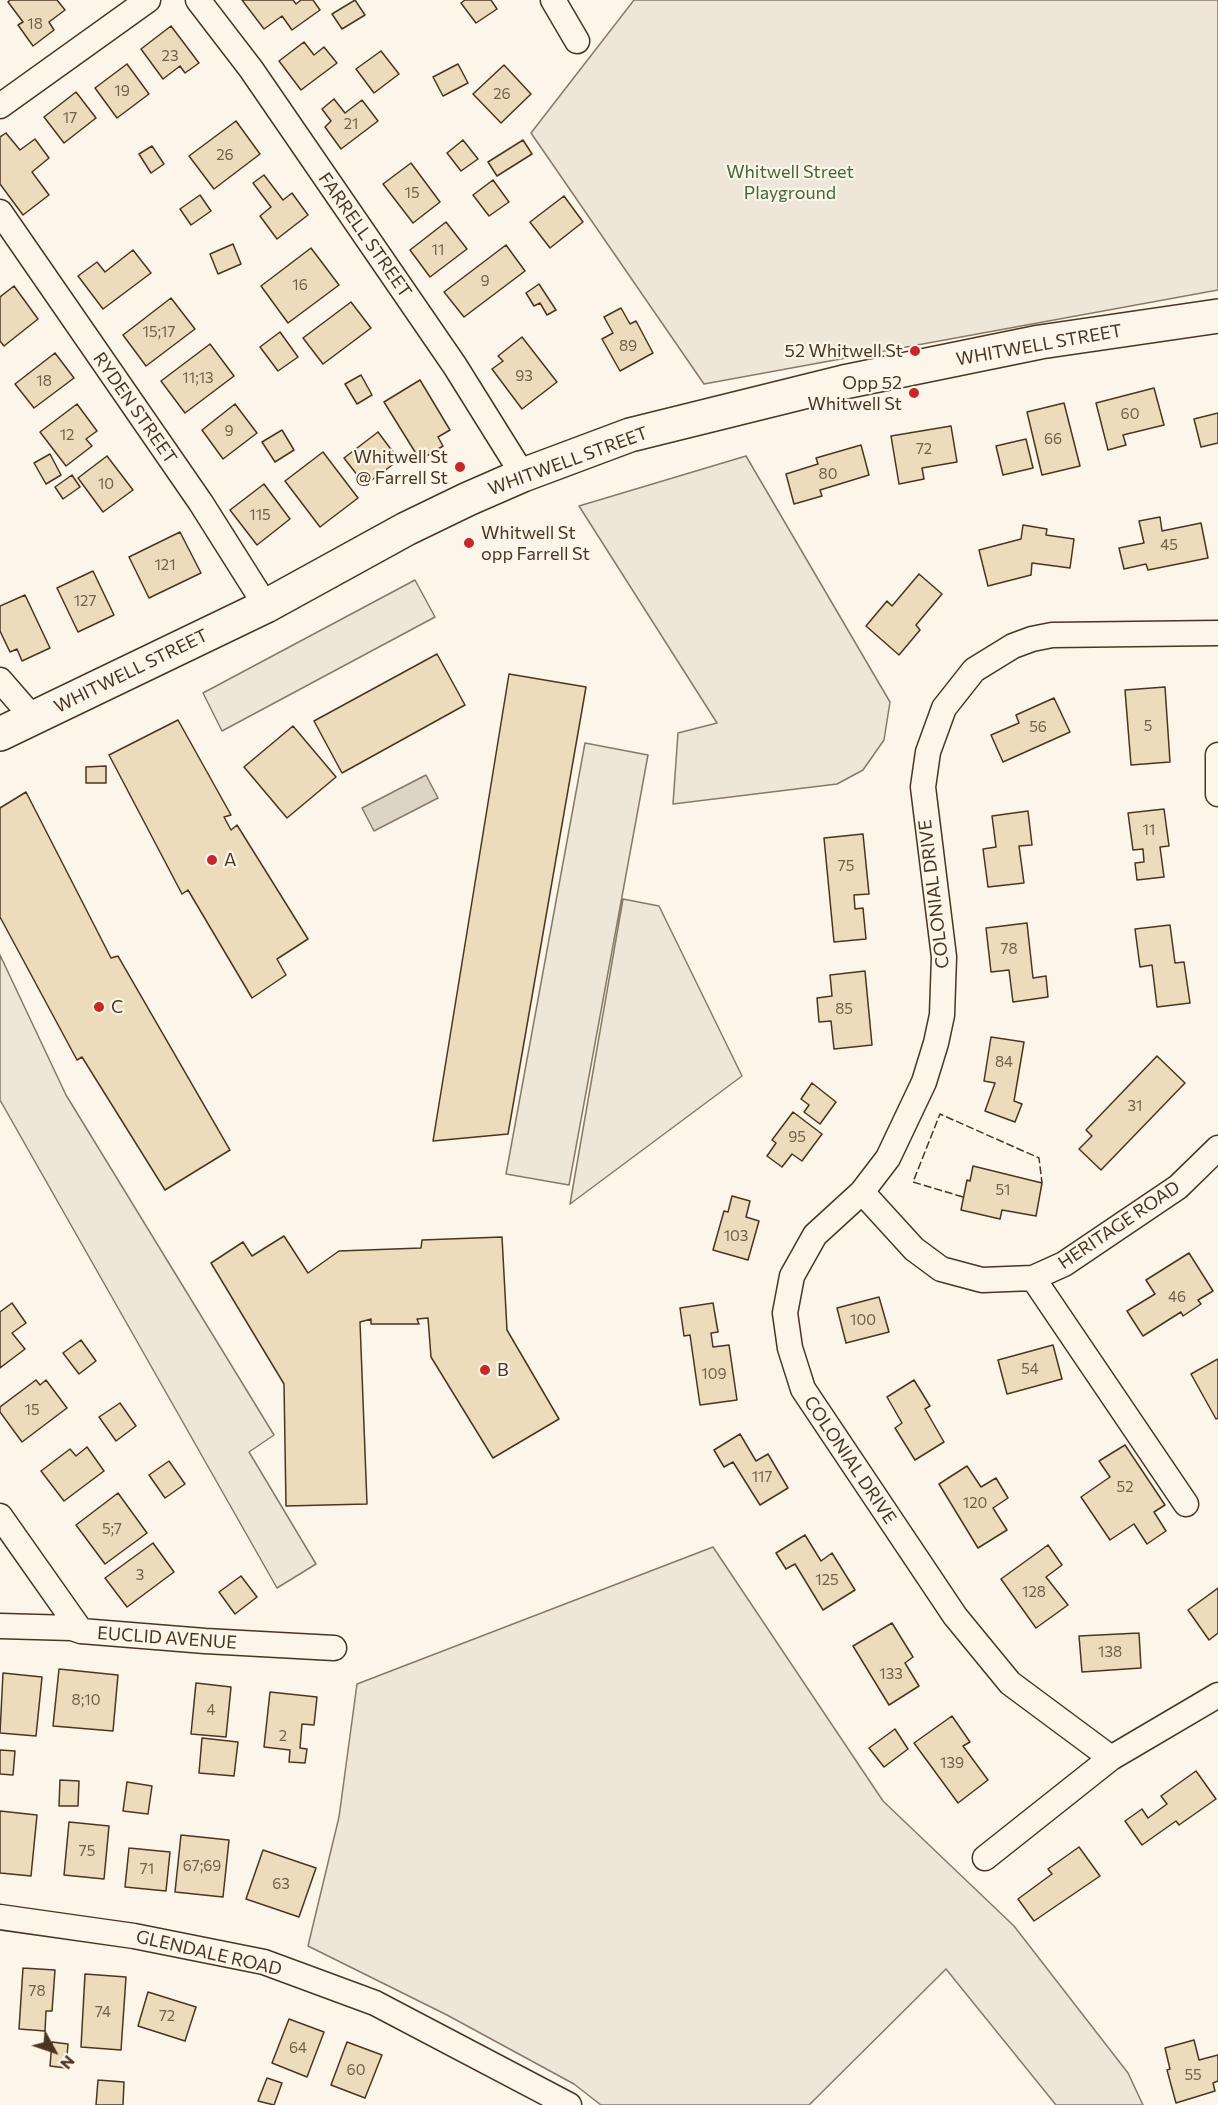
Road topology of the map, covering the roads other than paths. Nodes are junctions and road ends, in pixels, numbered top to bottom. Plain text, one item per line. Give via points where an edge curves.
1 (148, 0) edge
2 (198, 0) edge
3 (554, 0) edge
4 (577, 41) dead end
5 (0, 106) edge
6 (0, 212) edge
7 (1218, 315) edge
8 (523, 476) junction
9 (266, 606) junction
10 (1218, 633) edge
11 (0, 680) edge
12 (33, 718) junction
13 (0, 734) edge
14 (1218, 755) edge
15 (1218, 794) edge
16 (1218, 1148) edge
17 (862, 1192) junction
18 (1033, 1278) junction
19 (1186, 1504) dead end
20 (0, 1516) edge
21 (0, 1626) edge
22 (81, 1631) junction
23 (334, 1648) dead end
24 (1218, 1695) edge
25 (1111, 1758) junction
26 (985, 1858) dead end
27 (0, 1917) edge
28 (569, 2105) edge

1 - 5 street
2 - 8 street, FARRELL STREET via 455,366
3 - 4 street
6 - 9 street, RYDEN STREET via 201,503
7 - 8 street, WHITWELL STREET via 1040,342 844,381 630,435
8 - 9 street, WHITWELL STREET via 406,529
9 - 12 street, WHITWELL STREET
10 - 17 street, COLONIAL DRIVE via 1052,635 1032,639 974,670 944,708 928,752 922,787 944,957 942,1015 924,1083 888,1158
11 - 12 street
12 - 13 street, WHITWELL STREET
14 - 15 street
16 - 18 street, HERITAGE ROAD via 1178,1187 1064,1264
17 - 18 street, HERITAGE ROAD via 914,1249 941,1269 982,1280
17 - 25 street, COLONIAL DRIVE via 815,1235 792,1276 785,1313 790,1348 803,1389 924,1572 1010,1683
18 - 19 street
20 - 22 street
21 - 22 street, EUCLID AVENUE
22 - 23 street, EUCLID AVENUE
24 - 25 street
25 - 26 street
27 - 28 street, GLENDALE ROAD via 134,1936 264,1962 375,2003

